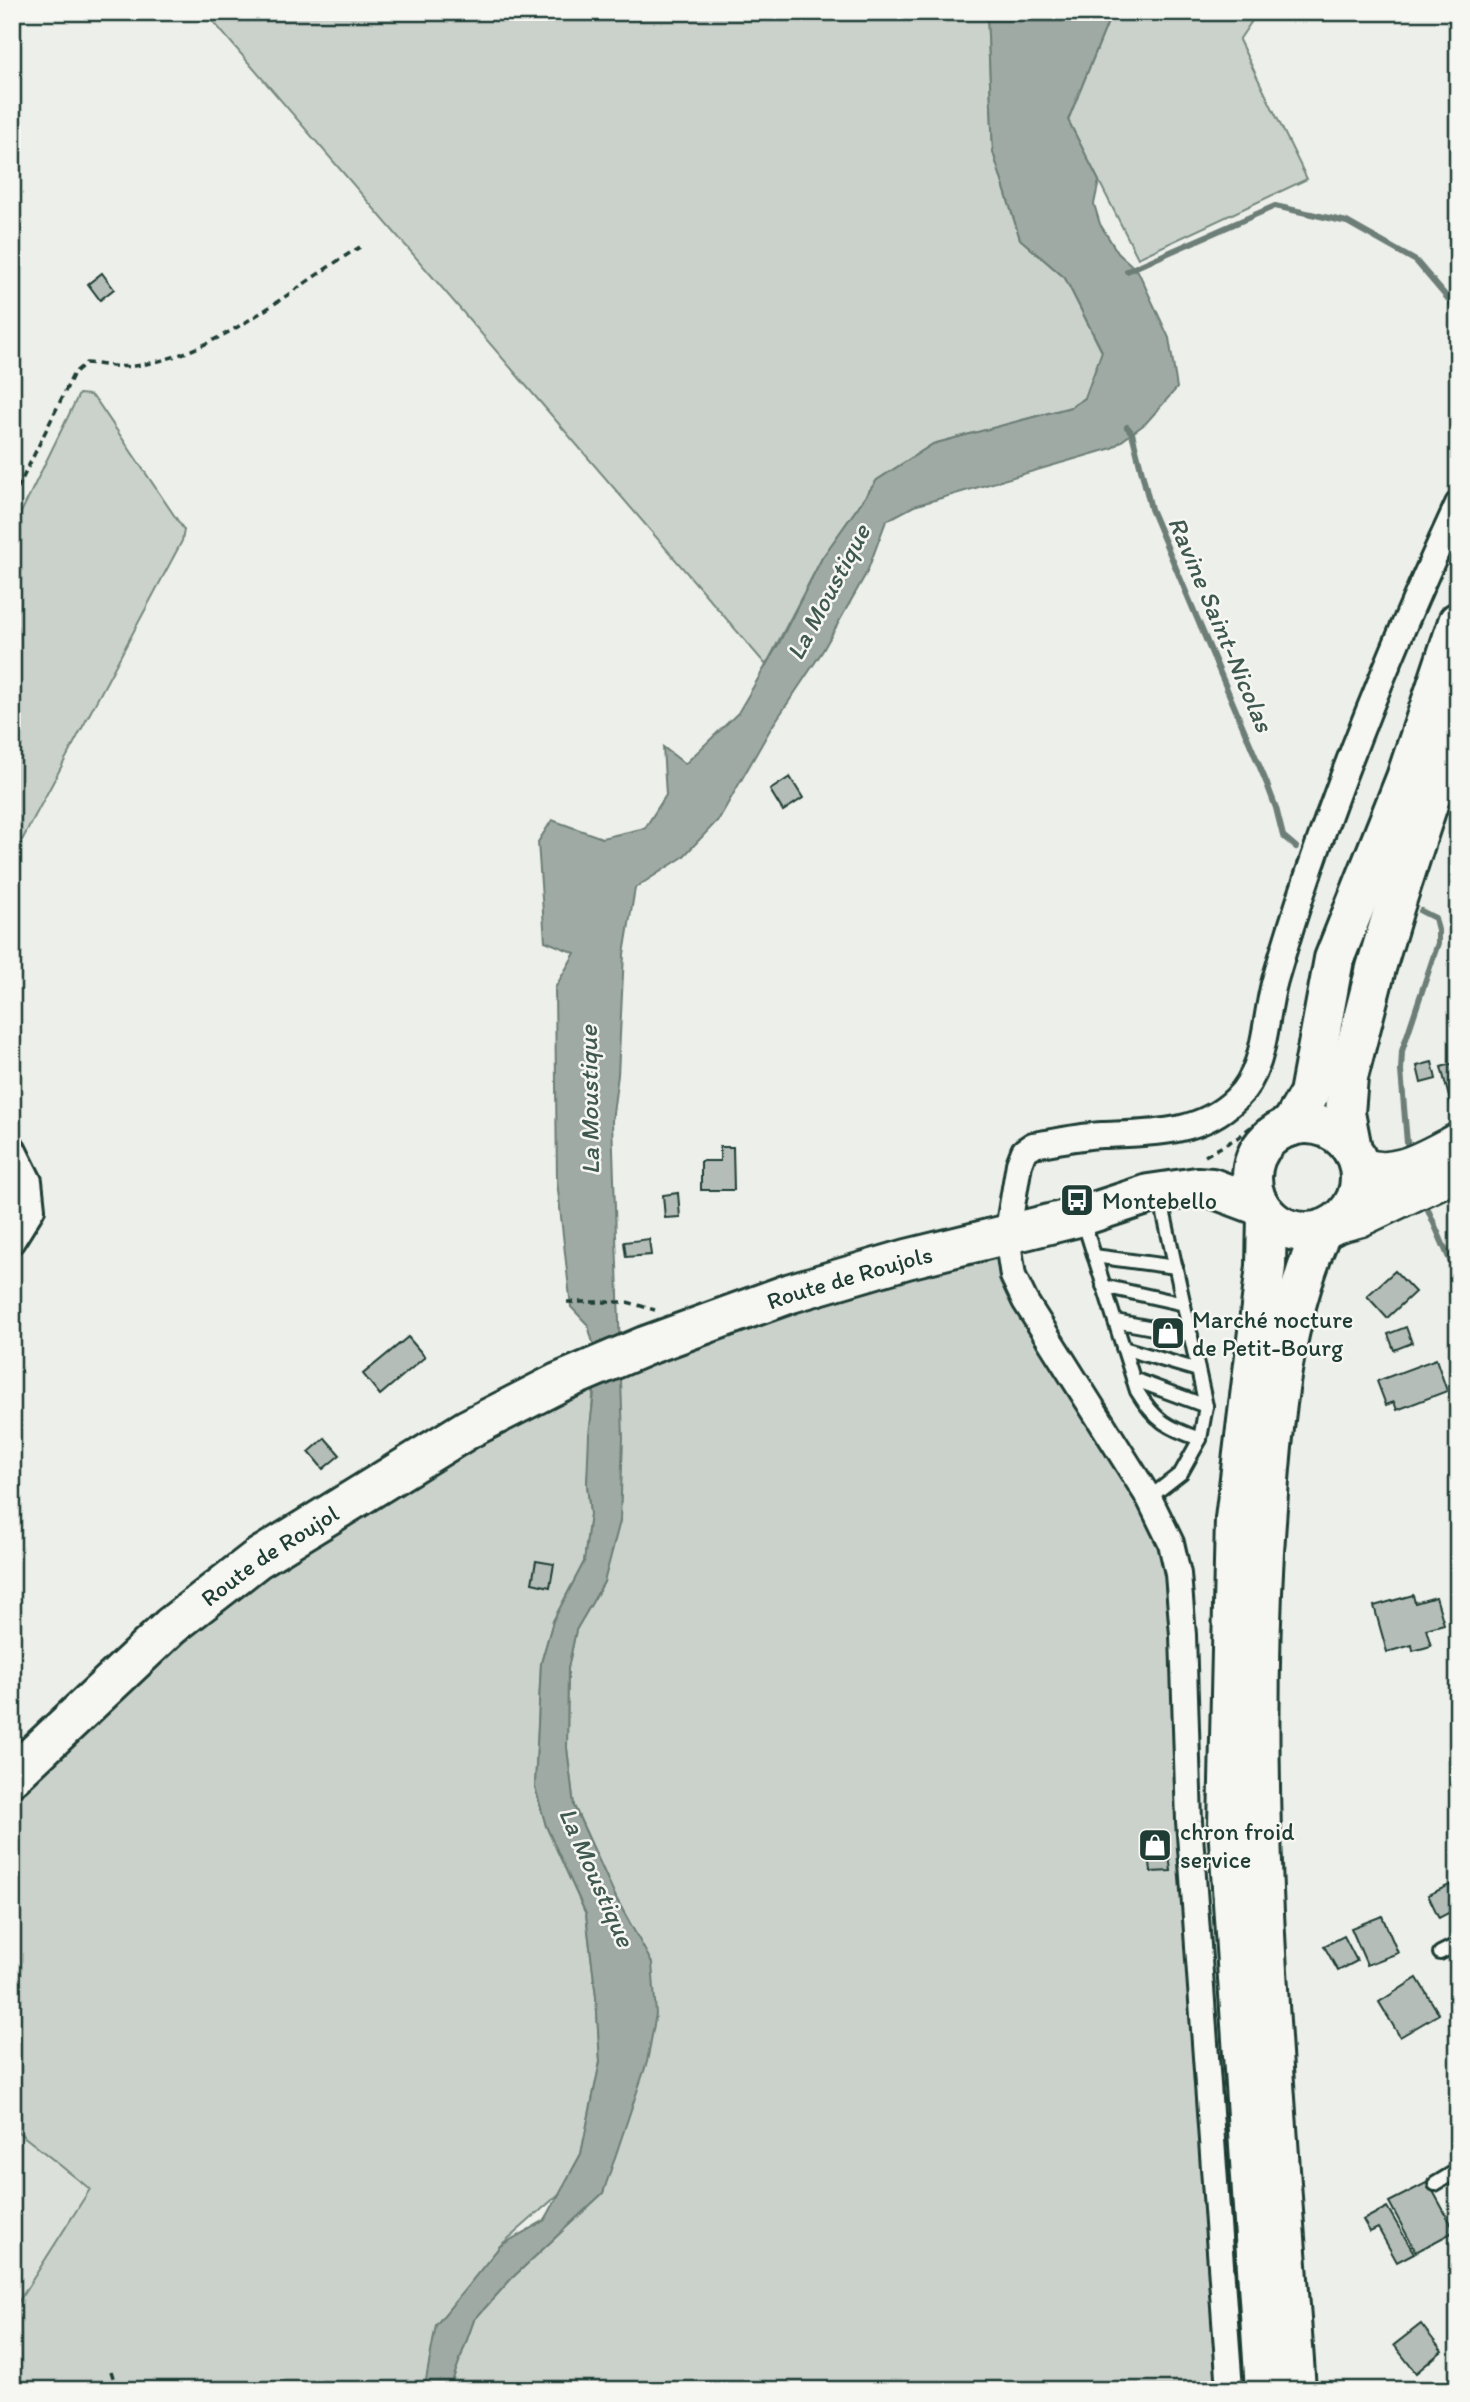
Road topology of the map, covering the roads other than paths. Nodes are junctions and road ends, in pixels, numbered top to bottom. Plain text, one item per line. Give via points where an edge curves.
1 (1458, 504) edge
2 (1458, 622) edge
3 (1458, 712) edge
4 (1280, 1132) junction
5 (1458, 1142) edge
6 (12, 1147) edge
7 (1355, 1157) junction
8 (1458, 1171) edge
9 (1154, 1193) junction
10 (1263, 1211) junction
11 (1082, 1216) junction
12 (1329, 1227) junction
13 (1007, 1236) junction
14 (12, 1241) edge
15 (1094, 1256) junction
16 (1176, 1267) junction
17 (1103, 1286) junction
18 (1184, 1304) junction
19 (1115, 1321) junction
20 (1191, 1335) junction
21 (1123, 1348) junction
22 (1198, 1370) junction
23 (1133, 1378) junction
24 (558, 1383) joint
25 (1206, 1406) junction
26 (1200, 1439) junction
27 (1149, 1498) junction
28 (12, 1776) edge
29 (1458, 1944) edge
30 (1440, 1953) dead end
31 (1458, 2170) edge
32 (1435, 2184) dead end
33 (1230, 2390) edge
34 (1265, 2390) edge
35 (1296, 2390) edge

1 - 13 street via 1416,595 1324,827 1275,981 1259,1060 1249,1083 1210,1119 1183,1128 1033,1145 1024,1151 1019,1164
2 - 4 main road via 1406,778 1334,959 1309,1094
3 - 7 main road via 1391,917 1348,1077 1345,1113
4 - 7 main road via 1304,1124 1325,1128 1343,1139
4 - 9 main road, Route de Roujols
4 - 10 main road via 1261,1147 1253,1170 1255,1195
5 - 7 main road via 1388,1171 1371,1171
6 - 14 street via 29,1181 32,1209
7 - 12 main road via 1360,1182 1357,1198 1348,1213
8 - 12 main road
9 - 10 main road, Route de Roujols via 1212,1188
9 - 11 main road, Route de Roujols
9 - 16 lane
10 - 12 main road via 1286,1229 1310,1233
10 - 34 main road via 1266,1266 1236,1519 1228,1826
11 - 13 main road, Route de Roujols
11 - 15 lane
12 - 35 main road via 1305,1273 1287,1335 1270,1479 1261,1618 1266,1955
13 - 24 main road, Route de Roujols via 790,1293
13 - 27 street via 1013,1276 1025,1301
15 - 16 lane
15 - 17 lane
16 - 18 lane
17 - 18 lane
17 - 19 lane
18 - 20 lane
19 - 20 lane
19 - 21 lane
20 - 22 lane
21 - 22 lane
21 - 23 lane
22 - 25 lane
23 - 25 lane
23 - 26 lane via 1147,1408 1171,1429
24 - 28 main road, Route de Roujol via 468,1429 257,1559 171,1626
25 - 26 lane
26 - 27 lane via 1181,1473
27 - 33 street via 1171,1543 1178,1574 1189,1821
29 - 30 lane
31 - 32 lane

